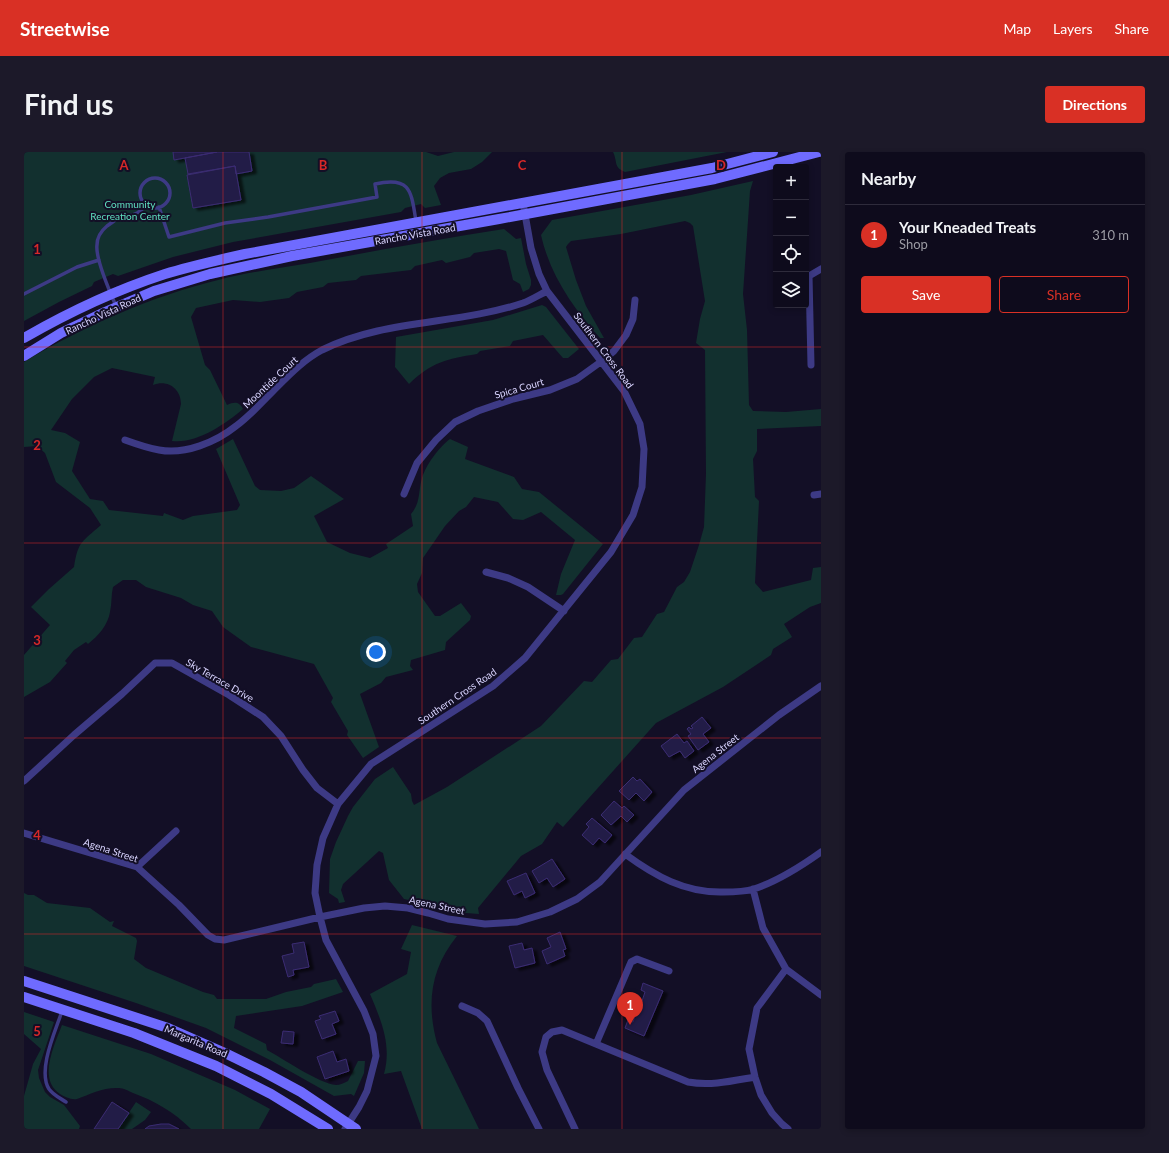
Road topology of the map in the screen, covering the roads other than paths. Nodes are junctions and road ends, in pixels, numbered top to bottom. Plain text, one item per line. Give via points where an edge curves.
1 (772, 152) edge
2 (819, 152) edge
3 (523, 203) junction
4 (146, 205) junction
5 (159, 207) junction
6 (526, 214) junction
7 (416, 222) junction
8 (99, 260) junction
9 (821, 269) edge
10 (547, 290) junction
11 (24, 294) edge
12 (111, 294) junction
13 (635, 300) dead end
14 (116, 307) junction
15 (24, 338) edge
16 (24, 356) edge
17 (602, 361) junction
18 (811, 365) dead end
19 (124, 440) dead end
20 (404, 494) dead end
21 (486, 572) dead end
22 (564, 611) junction
23 (821, 686) edge
24 (24, 781) edge
25 (338, 804) junction
26 (176, 831) dead end
27 (24, 833) edge
28 (821, 852) edge
29 (625, 854) junction
30 (137, 868) junction
31 (752, 889) junction
32 (320, 917) junction
33 (786, 969) junction
34 (669, 971) dead end
35 (24, 981) edge
36 (821, 995) edge
37 (24, 997) edge
38 (462, 1006) dead end
39 (62, 1010) junction
40 (596, 1044) junction
41 (755, 1077) junction
42 (66, 1102) dead end
43 (350, 1127) edge
44 (328, 1129) edge
45 (538, 1129) edge
46 (574, 1129) edge
47 (788, 1129) edge

1 - 3 main road, Rancho Vista Road via 712,168
2 - 6 main road, Rancho Vista Road via 715,178
3 - 6 street, Southern Cross Road
3 - 7 main road, Rancho Vista Road
4 - 5 lane
4 - 5 lane via 141,199 141,188 149,179 157,178 166,182 170,193 169,200
4 - 8 lane via 137,214 116,220 99,235 96,251
5 - 7 lane via 169,237 225,223 377,197 375,184 395,181 404,184 409,190
6 - 10 street, Southern Cross Road via 531,248
6 - 14 main road, Rancho Vista Road via 292,256 210,274 154,291
7 - 12 main road, Rancho Vista Road via 206,262
8 - 11 lane via 77,267
8 - 12 lane
9 - 18 street via 809,276
10 - 17 street, Southern Cross Road
10 - 19 street, Moontide Court via 524,303 354,337 321,351 296,368 235,427 198,446 183,451 161,451
12 - 14 lane
12 - 15 main road, Rancho Vista Road
13 - 17 street, Spica Court via 633,319 626,335 614,351
14 - 16 main road, Rancho Vista Road via 61,334
17 - 20 street, Spica Court via 577,379 550,390 478,411 455,422 417,463
17 - 22 street, Southern Cross Road via 624,391 640,424 644,449 642,487 633,515 611,552
21 - 22 street via 528,587
22 - 25 street, Southern Cross Road via 525,658 493,686 371,764
23 - 29 street, Agena Street via 779,715 684,790
24 - 25 street, Sky Terrace Drive via 156,663 172,663 263,717 281,736 302,770 317,788
25 - 32 street, Southern Cross Road via 324,838 317,865 315,893
26 - 30 street
27 - 30 street, Agena Street
28 - 31 street via 781,878
29 - 31 street via 644,869 691,889 714,892
29 - 32 street, Agena Street via 600,882 577,899 550,912 516,922 485,924 448,920 408,908 385,906
30 - 32 street, Agena Street via 179,905 202,930 215,939 224,940
31 - 33 street via 762,928
32 - 43 street, Southern Cross Road via 326,940 364,1011 373,1034 376,1056 372,1075 367,1092
33 - 36 street
33 - 41 street via 757,1008 749,1049
34 - 40 street via 637,959 630,962
35 - 43 main road, Margarita Road via 168,1028 301,1092
37 - 39 main road, Margarita Road
38 - 45 street via 478,1013 487,1021
39 - 42 lane via 47,1055 45,1078 48,1088
39 - 44 main road, Margarita Road via 134,1033 216,1066 271,1094
40 - 41 street via 688,1082 718,1083
40 - 46 street via 562,1030 552,1032 546,1037 544,1044 542,1052 547,1070
41 - 47 street via 761,1095 772,1113

